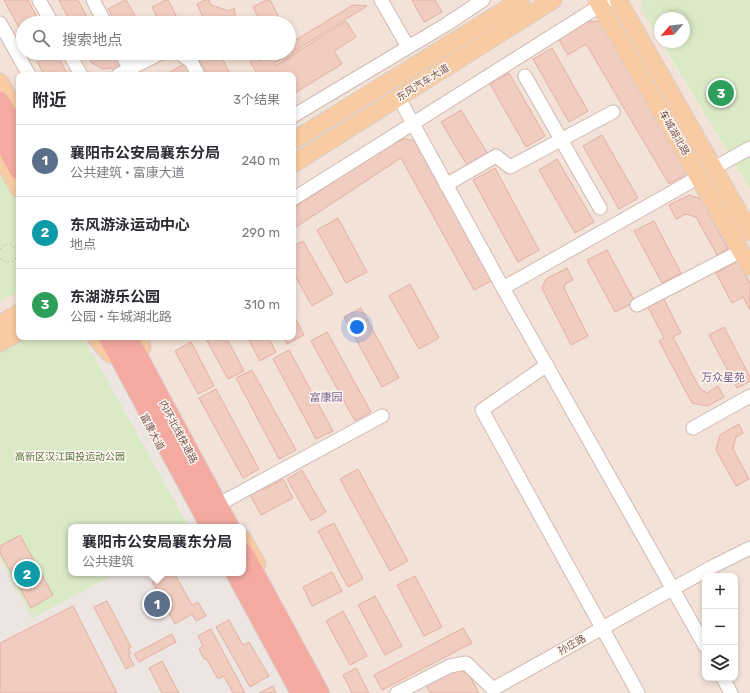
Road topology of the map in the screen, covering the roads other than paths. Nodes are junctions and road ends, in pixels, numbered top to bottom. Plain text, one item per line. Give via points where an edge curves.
1 (39, 0) edge
2 (93, 0) edge
3 (381, 0) edge
4 (483, 0) edge
5 (521, 0) edge
6 (553, 0) edge
7 (618, 0) edge
8 (602, 2) edge
9 (48, 16) edge
10 (102, 16) edge
11 (0, 23) edge
12 (408, 47) junction
13 (16, 52) edge
14 (21, 60) edge
15 (73, 60) edge
16 (122, 60) edge
17 (147, 60) edge
18 (190, 60) edge
19 (27, 72) edge
20 (80, 72) edge
21 (124, 72) edge
22 (196, 72) edge
23 (525, 76) dead end
24 (0, 82) edge
25 (399, 98) junction
26 (0, 102) edge
27 (16, 111) edge
28 (613, 112) dead end
29 (296, 114) edge
30 (412, 123) junction
31 (16, 131) edge
32 (0, 134) edge
33 (296, 139) edge
34 (561, 140) junction
35 (750, 148) edge
36 (0, 154) edge
37 (296, 162) edge
38 (16, 163) edge
39 (714, 168) junction
40 (699, 177) junction
41 (16, 183) edge
42 (446, 185) junction
43 (296, 197) edge
44 (600, 208) dead end
45 (750, 232) edge
46 (741, 251) junction
47 (750, 267) edge
48 (503, 288) junction
49 (637, 305) dead end
50 (16, 309) edge
51 (8, 319) edge
52 (16, 335) edge
53 (100, 340) edge
54 (136, 340) edge
55 (0, 343) edge
56 (110, 346) edge
57 (547, 365) junction
58 (750, 396) edge
59 (382, 416) dead end
60 (693, 428) dead end
61 (223, 502) junction
62 (201, 524) edge
63 (209, 524) edge
64 (228, 524) edge
65 (235, 524) edge
66 (246, 545) edge
67 (750, 548) edge
68 (246, 559) edge
69 (230, 576) edge
70 (238, 576) edge
71 (673, 589) junction
72 (603, 628) junction
73 (704, 645) edge
74 (724, 681) edge
75 (293, 693) edge
76 (300, 693) edge
77 (318, 693) edge
78 (326, 693) edge
79 (397, 693) edge
80 (638, 693) edge
81 (731, 693) edge

1 - 9 street
2 - 10 street
3 - 12 street
4 - 12 street
5 - 33 main road, 东风汽车大道
6 - 25 main road, 东风汽车大道
7 - 39 main road, 车城湖北路
8 - 30 street
8 - 40 main road, 车城湖北路
11 - 13 street
12 - 29 street
14 - 19 street
15 - 20 street
16 - 21 street
17 - 21 street
18 - 22 street
23 - 34 street
24 - 27 main road
25 - 30 street
25 - 37 main road, 东风汽车大道
26 - 31 highway
28 - 34 street
30 - 42 street
30 - 43 street
32 - 38 highway
34 - 42 street via 510,167 496,156
34 - 44 street
35 - 39 street
36 - 41 main road
39 - 45 main road, 车城湖北路
40 - 46 main road, 车城湖北路
40 - 48 street
42 - 48 street
46 - 47 main road, 车城湖北路
46 - 49 street
48 - 57 street
50 - 51 main road
52 - 55 main road
53 - 56 main road
54 - 61 main road
54 - 64 highway, 内环北线快速路
56 - 62 main road, 富康大道
56 - 63 highway, 内环北线快速路
57 - 71 street
57 - 72 street via 482,410
58 - 60 street
59 - 61 street
61 - 65 main road
66 - 78 main road
67 - 71 street, 孙庄路
68 - 77 highway
69 - 75 main road
70 - 76 highway
71 - 72 street, 孙庄路
71 - 73 street
72 - 79 street, 孙庄路 via 492,689 466,663 450,666
72 - 80 street
74 - 81 street

